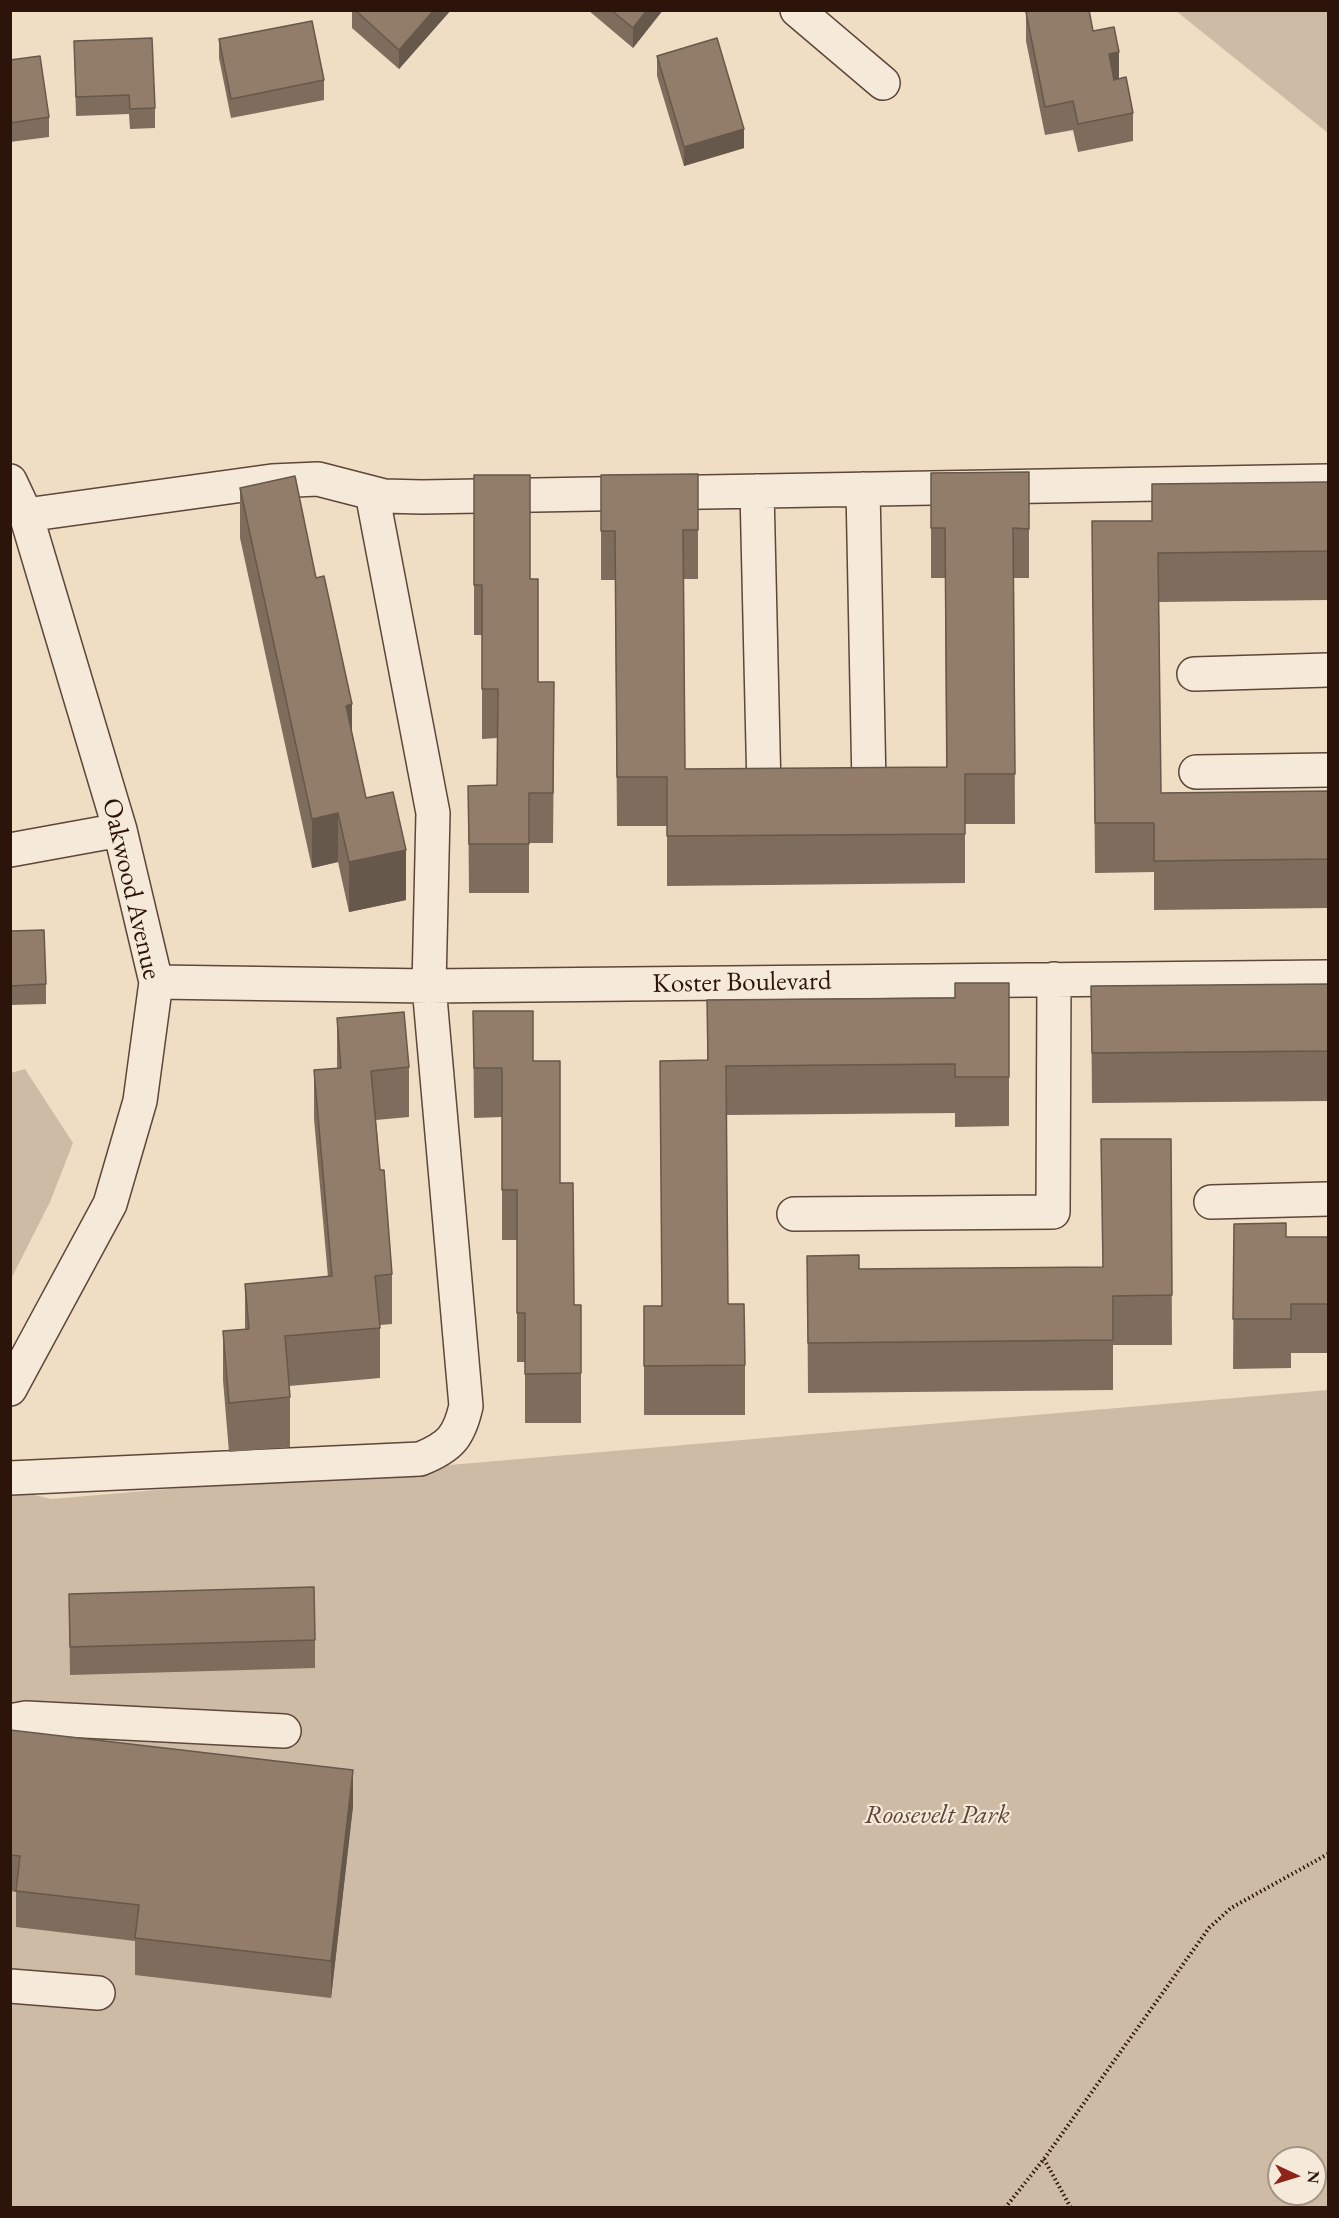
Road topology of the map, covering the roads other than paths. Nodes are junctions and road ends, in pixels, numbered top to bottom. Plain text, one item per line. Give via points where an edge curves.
1 (797, 10) edge
2 (883, 83) dead end
3 (10, 481) edge
4 (1329, 481) edge
5 (863, 489) junction
6 (757, 491) junction
7 (372, 493) junction
8 (26, 515) junction
9 (1329, 670) edge
10 (1194, 674) dead end
11 (1329, 770) edge
12 (1196, 772) dead end
13 (869, 786) edge
14 (764, 790) edge
15 (120, 830) junction
16 (10, 850) edge
17 (1329, 977) edge
18 (1054, 980) junction
19 (156, 982) junction
20 (429, 986) junction
21 (1329, 1199) edge
22 (1211, 1202) dead end
23 (794, 1214) dead end
24 (10, 1389) edge
25 (10, 1478) edge
26 (10, 1721) edge
27 (284, 1731) dead end
28 (10, 1986) edge
29 (98, 1993) dead end

1 - 2 street
3 - 8 street, Oakwood Avenue
4 - 5 street
5 - 6 street
5 - 13 street
6 - 7 street via 422,497
6 - 14 street
7 - 8 street via 318,479 272,481
7 - 20 street via 433,813
8 - 15 street, Oakwood Avenue
9 - 10 street
11 - 12 street
15 - 16 street
15 - 19 street, Oakwood Avenue
17 - 18 street, Koster Boulevard
18 - 20 street, Koster Boulevard
18 - 23 street via 1053,1212
19 - 20 street, Koster Boulevard
19 - 24 street, Oakwood Avenue via 140,1101 110,1204
20 - 25 street via 466,1406 461,1429 443,1450 420,1459
21 - 22 street
26 - 27 street via 26,1718
28 - 29 street

